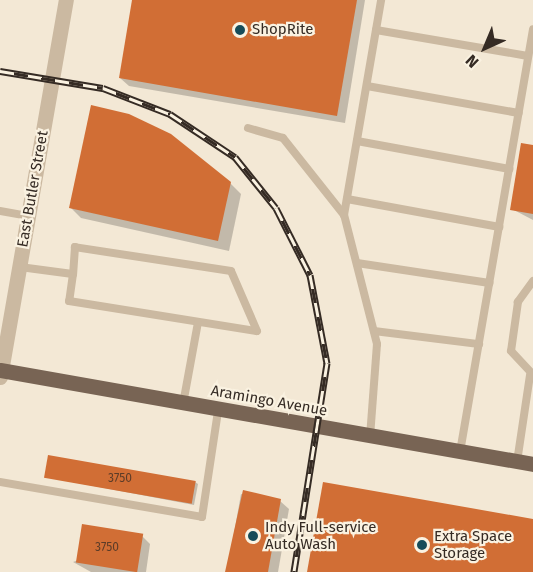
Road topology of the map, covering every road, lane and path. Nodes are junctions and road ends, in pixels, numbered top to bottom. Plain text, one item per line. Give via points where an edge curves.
1 (66, 0) edge
2 (381, 0) edge
3 (533, 29) edge
4 (376, 30) junction
5 (528, 56) junction
6 (367, 86) junction
7 (519, 113) junction
8 (248, 128) dead end
9 (357, 141) junction
10 (509, 169) junction
11 (347, 199) junction
12 (0, 211) edge
13 (344, 215) junction
14 (28, 216) junction
15 (499, 227) junction
16 (357, 263) junction
17 (20, 267) junction
18 (73, 274) junction
19 (533, 281) edge
20 (489, 283) junction
21 (198, 322) junction
22 (374, 331) junction
23 (478, 344) junction
24 (0, 372) edge
25 (531, 375) edge
26 (183, 404) junction
27 (218, 411) junction
28 (369, 437) junction
29 (460, 452) junction
30 (517, 462) junction
31 (533, 464) edge
32 (0, 482) edge

1 - 14 street, East Butler Street
2 - 4 lane
3 - 5 lane
4 - 5 lane
4 - 6 lane
5 - 7 lane
6 - 7 lane
6 - 9 lane
7 - 10 lane
8 - 13 lane via 283,138
9 - 10 lane
9 - 11 lane
10 - 15 lane
11 - 13 lane
11 - 15 lane
12 - 14 lane
13 - 16 lane
14 - 17 street, East Butler Street
15 - 20 lane
16 - 20 lane
16 - 22 lane
17 - 18 lane
17 - 24 street, East Butler Street
18 - 21 lane via 69,301
18 - 21 lane via 75,247 231,271 257,331
19 - 25 lane via 518,302 512,327 512,351
20 - 23 lane
21 - 26 lane
22 - 23 lane
22 - 28 lane
23 - 29 lane
24 - 26 main road, Aramingo Avenue
25 - 30 lane
26 - 27 main road, Aramingo Avenue
27 - 28 main road, Aramingo Avenue
27 - 32 lane via 202,517
28 - 29 main road, Aramingo Avenue
29 - 30 main road, Aramingo Avenue
30 - 31 main road, Aramingo Avenue

